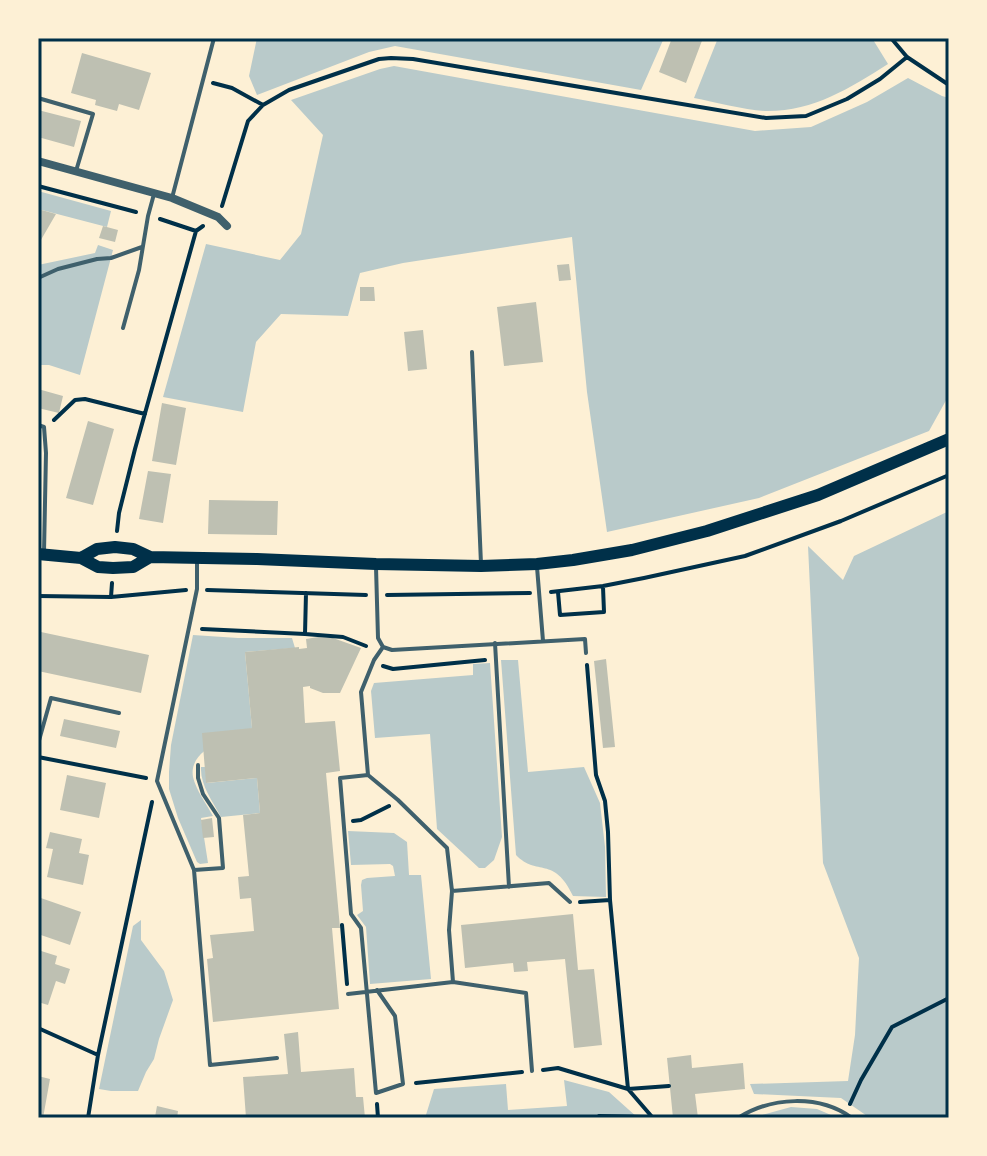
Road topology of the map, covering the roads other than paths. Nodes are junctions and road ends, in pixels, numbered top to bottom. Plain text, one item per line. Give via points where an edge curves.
1 (214, 38) edge
2 (38, 98) edge
3 (38, 161) edge
4 (76, 171) junction
5 (154, 194) junction
6 (172, 198) junction
7 (227, 226) dead end
8 (142, 247) junction
9 (38, 278) edge
10 (123, 328) dead end
11 (472, 352) dead end
12 (41, 426) edge
13 (949, 439) edge
14 (41, 554) edge
15 (150, 557) junction
16 (81, 558) junction
17 (197, 558) junction
18 (376, 564) junction
19 (537, 564) junction
20 (481, 566) junction
21 (543, 641) junction
22 (495, 643) junction
23 (383, 647) junction
24 (586, 653) road end
25 (119, 713) dead end
26 (38, 744) edge
27 (198, 765) dead end
28 (368, 775) junction
29 (194, 870) junction
30 (509, 887) junction
31 (452, 891) junction
32 (570, 902) dead end
33 (453, 982) junction
34 (377, 990) junction
35 (366, 992) junction
36 (348, 994) dead end
37 (277, 1058) dead end
38 (532, 1071) road end
39 (738, 1118) edge
40 (852, 1118) edge

1 - 6 lane
2 - 4 lane via 93,114
3 - 4 street
4 - 5 street
5 - 6 street
5 - 8 lane
6 - 7 street
8 - 9 lane
8 - 10 lane
11 - 20 lane
12 - 14 lane via 46,453
13 - 19 main road via 818,495 707,531 632,550
14 - 16 main road
15 - 16 main road via 115,547
15 - 16 main road via 133,567 113,568
15 - 17 main road
17 - 18 main road
17 - 29 lane via 197,589 157,781
18 - 20 main road
18 - 23 lane via 378,638
19 - 20 main road
19 - 21 lane
21 - 22 lane
21 - 24 lane via 585,639
22 - 23 lane
22 - 30 lane
23 - 28 lane via 361,692
25 - 26 lane via 51,698
27 - 29 lane via 203,794 219,818 223,868
28 - 31 lane via 447,848
28 - 35 lane via 340,778 351,914 361,928
29 - 37 lane via 210,1065
30 - 31 lane
30 - 32 lane via 549,883
31 - 33 lane
33 - 34 lane
33 - 38 lane via 526,993
34 - 35 lane
34 - 35 lane via 395,1016 403,1084 376,1093
35 - 36 lane
39 - 40 lane via 794,1100

